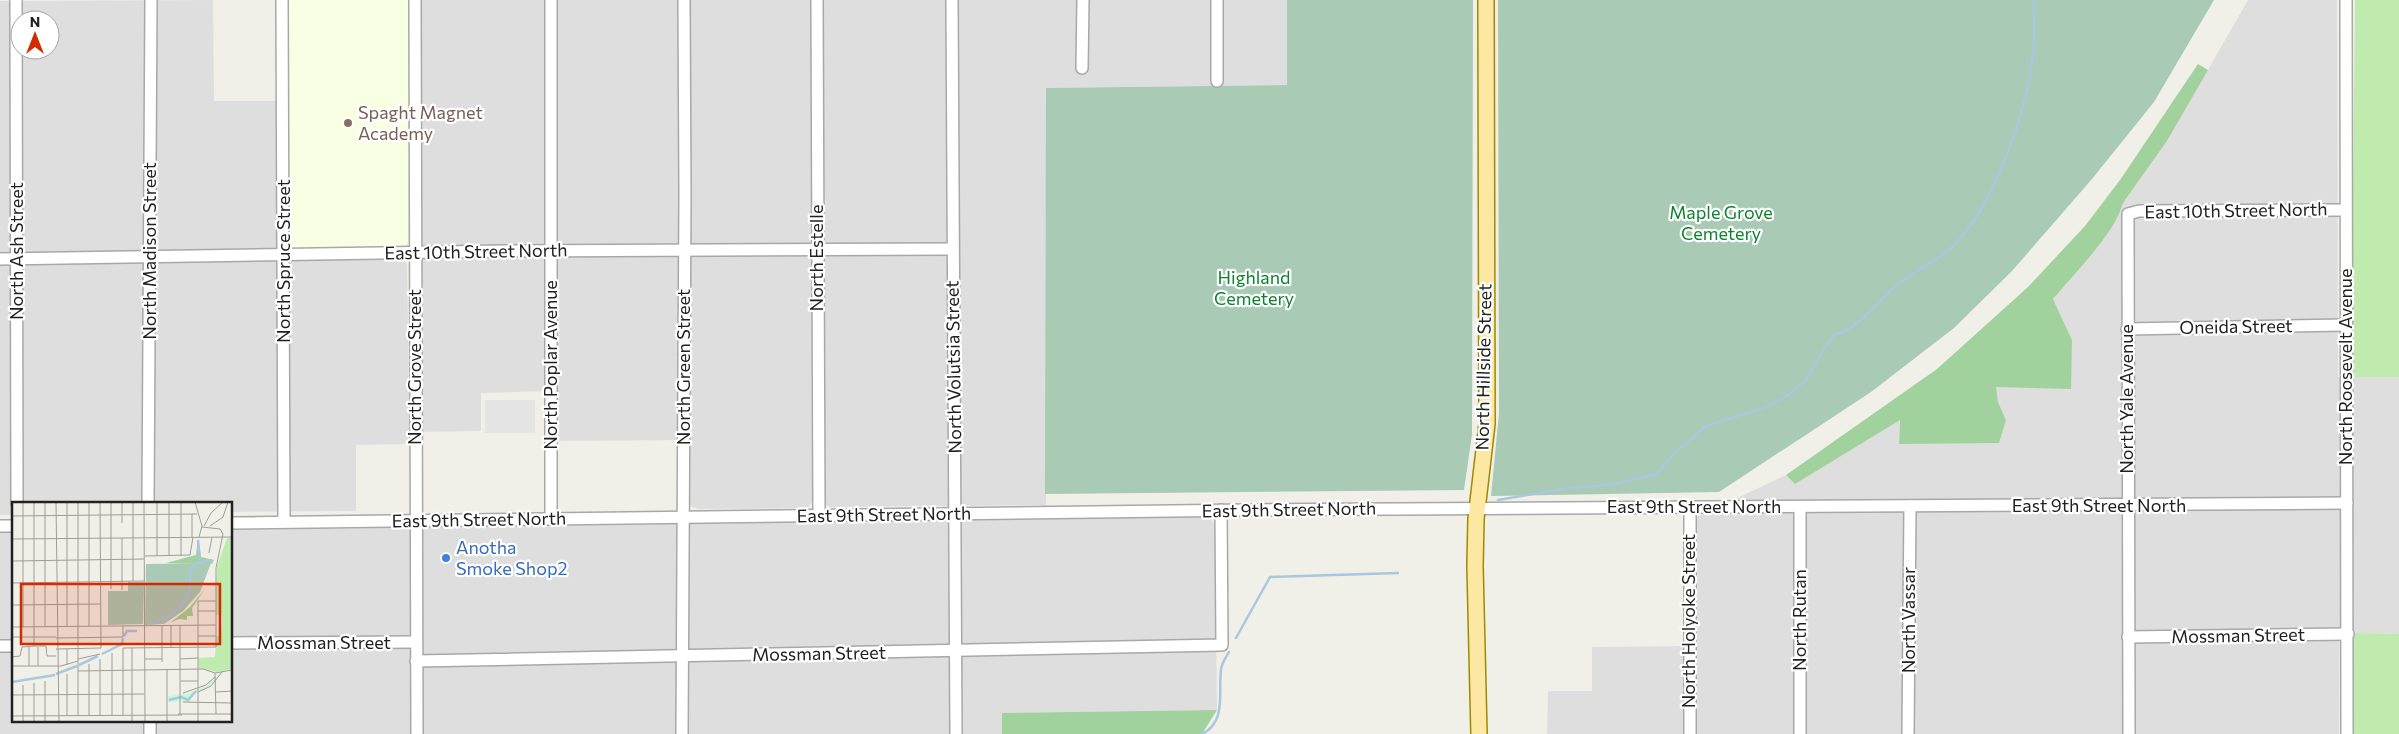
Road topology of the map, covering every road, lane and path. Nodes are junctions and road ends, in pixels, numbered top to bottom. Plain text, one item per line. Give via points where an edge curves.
1 (16, 0) edge
2 (151, 0) edge
3 (282, 0) edge
4 (415, 0) edge
5 (551, 0) edge
6 (684, 0) edge
7 (817, 0) edge
8 (952, 0) edge
9 (1083, 0) edge
10 (1217, 0) edge
11 (1486, 0) edge
12 (2346, 0) edge
13 (1082, 68) dead end
14 (1218, 81) dead end
15 (2345, 210) junction
16 (2128, 214) joint
17 (952, 249) junction
18 (685, 250) junction
19 (816, 250) junction
20 (550, 251) junction
21 (415, 252) junction
22 (284, 254) junction
23 (150, 256) junction
24 (18, 258) junction
25 (0, 259) edge
26 (2346, 325) junction
27 (2127, 329) junction
28 (17, 502) edge
29 (148, 502) edge
30 (2347, 504) junction
31 (1800, 506) junction
32 (1910, 506) junction
33 (2128, 506) junction
34 (1690, 507) junction
35 (1476, 508) junction
36 (1221, 510) junction
37 (956, 514) junction
38 (819, 516) junction
39 (683, 518) junction
40 (552, 519) junction
41 (416, 521) junction
42 (284, 522) junction
43 (232, 523) edge
44 (2348, 634) junction
45 (2128, 637) junction
46 (416, 642) junction
47 (232, 643) edge
48 (956, 651) junction
49 (682, 656) junction
50 (416, 661) junction
51 (417, 734) edge
52 (682, 734) edge
53 (956, 734) edge
54 (1479, 734) edge
55 (1690, 734) edge
56 (1800, 734) edge
57 (1908, 734) edge
58 (2129, 734) edge
59 (2347, 734) edge

1 - 24 street, North Ash Street
2 - 23 street, North Madison Street
3 - 22 street, North Spruce Street
4 - 21 street, North Grove Street
5 - 20 street, North Poplar Avenue
6 - 18 street, North Green Street
7 - 19 street, North Estelle
8 - 17 street, North Volutsia Street
9 - 13 street
10 - 14 street
11 - 35 main road, North Hillside Street via 1487,424
12 - 15 street, North Roosevelt Avenue
15 - 16 street, East 10th Street North via 2139,211
15 - 26 street, North Roosevelt Avenue
16 - 27 street, North Yale Avenue
17 - 19 street, East 10th Street North
17 - 37 street, North Volutsia Street
18 - 19 street, East 10th Street North
18 - 20 street, East 10th Street North
18 - 39 street, North Green Street
19 - 38 street, North Estelle
20 - 21 street, East 10th Street North
20 - 40 street, North Poplar Avenue
21 - 22 street, East 10th Street North
21 - 41 street, North Grove Street
22 - 23 street, East 10th Street North
22 - 42 street, North Spruce Street
23 - 24 street, East 10th Street North
23 - 29 street, North Madison Street
24 - 25 street, East 10th Street North
24 - 28 street, North Ash Street
26 - 27 street, Oneida Street
26 - 30 street, North Roosevelt Avenue
27 - 33 street, North Yale Avenue
30 - 33 street, East 9th Street North
30 - 44 street, North Roosevelt Avenue
31 - 32 street, East 9th Street North
31 - 34 street, East 9th Street North
31 - 56 street, North Rutan
32 - 33 street, East 9th Street North
32 - 57 street, North Vassar
33 - 45 street, North Yale Avenue
34 - 35 street, East 9th Street North
34 - 55 street, North Holyoke Street
35 - 36 street, East 9th Street North
35 - 54 main road, North Hillside Street
36 - 37 street, East 9th Street North
36 - 48 street, Mossman Street via 1222,645
37 - 38 street, East 9th Street North
37 - 48 street, North Volutsia Street
38 - 39 street, East 9th Street North
39 - 40 street, East 9th Street North
39 - 49 street, North Green Street
40 - 41 street, East 9th Street North
41 - 42 street, East 9th Street North
41 - 46 street, North Grove Street
42 - 43 street, East 9th Street North
44 - 45 street, Mossman Street
44 - 59 street, North Roosevelt Avenue
45 - 58 street, North Yale Avenue
46 - 47 street, Mossman Street
46 - 50 street, North Grove Street
48 - 49 street, Mossman Street
48 - 53 street, North Volutsia Street
49 - 50 street, Mossman Street
49 - 52 street, North Green Street
50 - 51 street, North Grove Street

